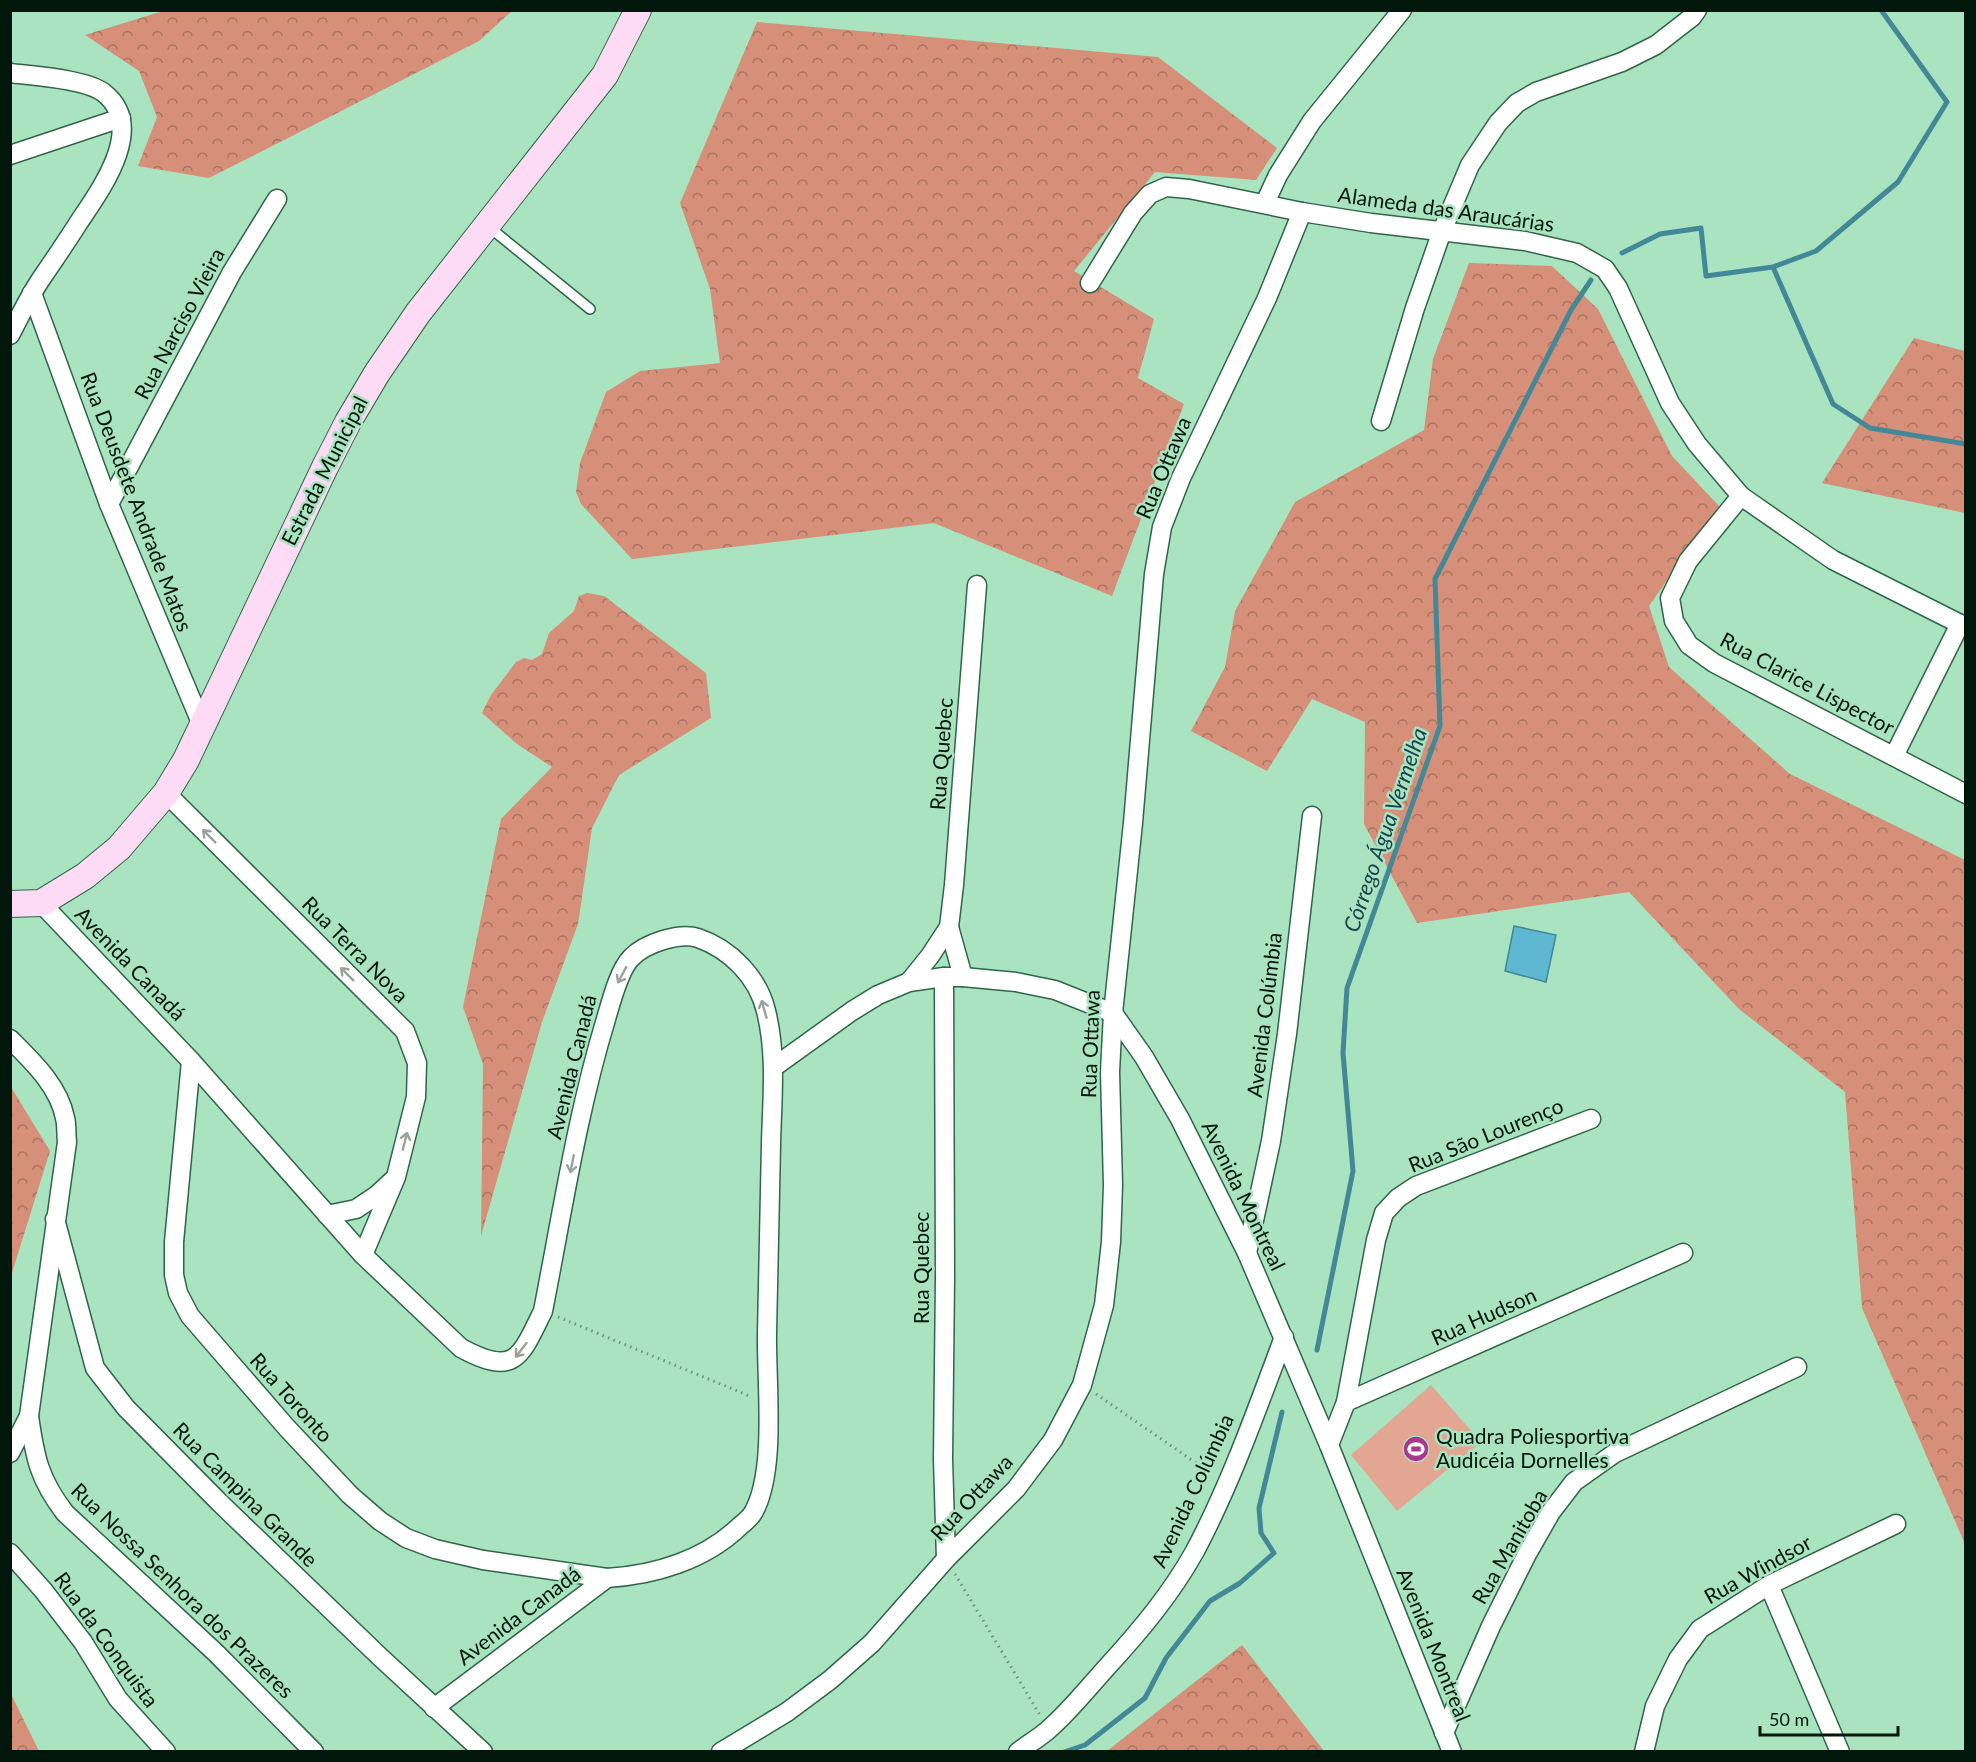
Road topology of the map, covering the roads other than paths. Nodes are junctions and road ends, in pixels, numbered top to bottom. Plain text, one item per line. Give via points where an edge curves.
1 (638, 10) edge
2 (1402, 10) edge
3 (1697, 10) edge
4 (10, 74) edge
5 (121, 117) junction
6 (10, 155) edge
7 (277, 199) dead end
8 (1264, 203) junction
9 (1302, 212) junction
10 (487, 225) junction
11 (1442, 231) junction
12 (1090, 283) dead end
13 (32, 293) junction
14 (590, 309) dead end
15 (10, 335) edge
16 (1381, 421) dead end
17 (1741, 496) junction
18 (109, 504) junction
19 (977, 585) dead end
20 (1963, 625) edge
21 (202, 725) junction
22 (1894, 756) junction
23 (166, 794) junction
24 (1965, 794) edge
25 (1312, 816) dead end
26 (41, 903) junction
27 (10, 904) edge
28 (949, 927) junction
29 (944, 977) junction
30 (963, 977) junction
31 (909, 982) junction
32 (1113, 1014) junction
33 (10, 1039) edge
34 (191, 1060) junction
35 (774, 1067) junction
36 (1591, 1119) dead end
37 (396, 1178) junction
38 (327, 1215) junction
39 (55, 1219) junction
40 (1247, 1253) junction
41 (1683, 1254) dead end
42 (363, 1255) junction
43 (1284, 1337) junction
44 (1797, 1367) dead end
45 (1346, 1402) junction
46 (29, 1416) junction
47 (1329, 1445) junction
48 (10, 1454) edge
49 (1896, 1524) dead end
50 (10, 1553) edge
51 (946, 1559) junction
52 (607, 1578) junction
53 (1768, 1585) junction
54 (434, 1708) junction
55 (1444, 1734) junction
56 (166, 1752) edge
57 (314, 1752) edge
58 (483, 1752) edge
59 (721, 1752) edge
60 (1018, 1752) edge
61 (1452, 1752) edge
62 (1644, 1752) edge
63 (1840, 1752) edge

1 - 10 main road, Estrada Municipal via 605,75
2 - 8 street via 1312,121
3 - 11 street via 1656,45 1517,103 1498,123 1470,165
4 - 5 street via 76,82 102,92
5 - 6 street
5 - 13 street via 120,145 112,171
7 - 18 street, Rua Narciso Vieira via 232,272
8 - 9 street, Alameda das Araucárias
8 - 12 street, Alameda das Araucárias via 1166,187 1150,194 1132,213
9 - 11 street, Alameda das Araucárias
9 - 32 street, Rua Ottawa via 1162,527 1154,574
10 - 14 lane
10 - 21 main road, Estrada Municipal via 418,313 348,422
11 - 16 street
11 - 17 street, Alameda das Araucárias via 1525,241 1577,253 1605,269 1618,288 1670,403 1697,444
13 - 15 street
13 - 18 street, Rua Deusdete Andrade Matos
17 - 20 street, Alameda das Araucárias via 1833,560
17 - 22 street, Rua Clarice Lispector via 1688,561 1670,598 1674,621 1689,645 1714,663
18 - 21 street, Rua Deusdete Andrade Matos
19 - 28 street, Rua Quebec
20 - 22 street
21 - 23 main road, Estrada Municipal
22 - 24 street, Rua Clarice Lispector
23 - 26 main road, Estrada Municipal via 119,848 85,876
37 -> 23 street, Rua Terra Nova via 417,1097 417,1063 405,1031
25 - 40 street, Avenida Colúmbia via 1286,1045
26 - 27 main road, Estrada Municipal
26 - 34 street, Avenida Canadá
28 - 30 street, Rua Quebec
28 - 31 street, Rua Quebec
29 - 30 street
29 - 31 street
29 - 51 street, Rua Quebec
30 - 32 street via 1055,990
31 - 35 street via 852,1011
32 - 40 street, Avenida Montreal via 1144,1057 1180,1119
32 - 51 street, Rua Ottawa via 1111,1242 1104,1305 1082,1385 1053,1440 1016,1489
33 - 39 street via 49,1083 66,1119 65,1165
34 - 38 street, Avenida Canadá
34 - 52 street, Rua Toronto via 174,1242 174,1275 190,1316 350,1495 406,1538 483,1560
35 -> 42 street, Avenida Canadá via 766,1009 755,984 737,961 713,943 689,935 657,942 631,958 616,987 592,1064 543,1311 518,1356 496,1363 461,1348
35 - 52 street, Avenida Canadá via 766,1478 760,1499 751,1516 729,1537 695,1557 640,1575
36 - 45 street, Rua São Lourenço via 1416,1186 1384,1213
37 - 38 street via 356,1209
37 - 42 street, Rua Terra Nova
38 - 42 street, Avenida Canadá
39 - 46 street
39 - 54 street, Rua Campina Grande via 95,1368 126,1408
40 - 43 street, Avenida Montreal
41 - 45 street, Rua Hudson
43 - 47 street, Avenida Montreal
43 - 60 street, Avenida Colúmbia via 1226,1483 1195,1551 1174,1584 1145,1626 1048,1730
44 - 55 street, Rua Manitoba via 1615,1453 1574,1482 1527,1554
45 - 47 street
46 - 48 street
46 - 57 street, Rua Nossa Senhora dos Prazeres via 34,1454 42,1476 65,1513 216,1653
47 - 55 street, Avenida Montreal
49 - 53 street, Rua Windsor
50 - 56 street, Rua da Conquista via 83,1642 118,1699
51 - 59 street, Rua Ottawa via 872,1643 830,1680 787,1712
52 - 54 street, Avenida Canadá
53 - 62 street, Rua Windsor via 1700,1629 1678,1659 1655,1706
53 - 63 street
54 - 58 street, Rua Campina Grande
55 - 61 street, Avenida Montreal

